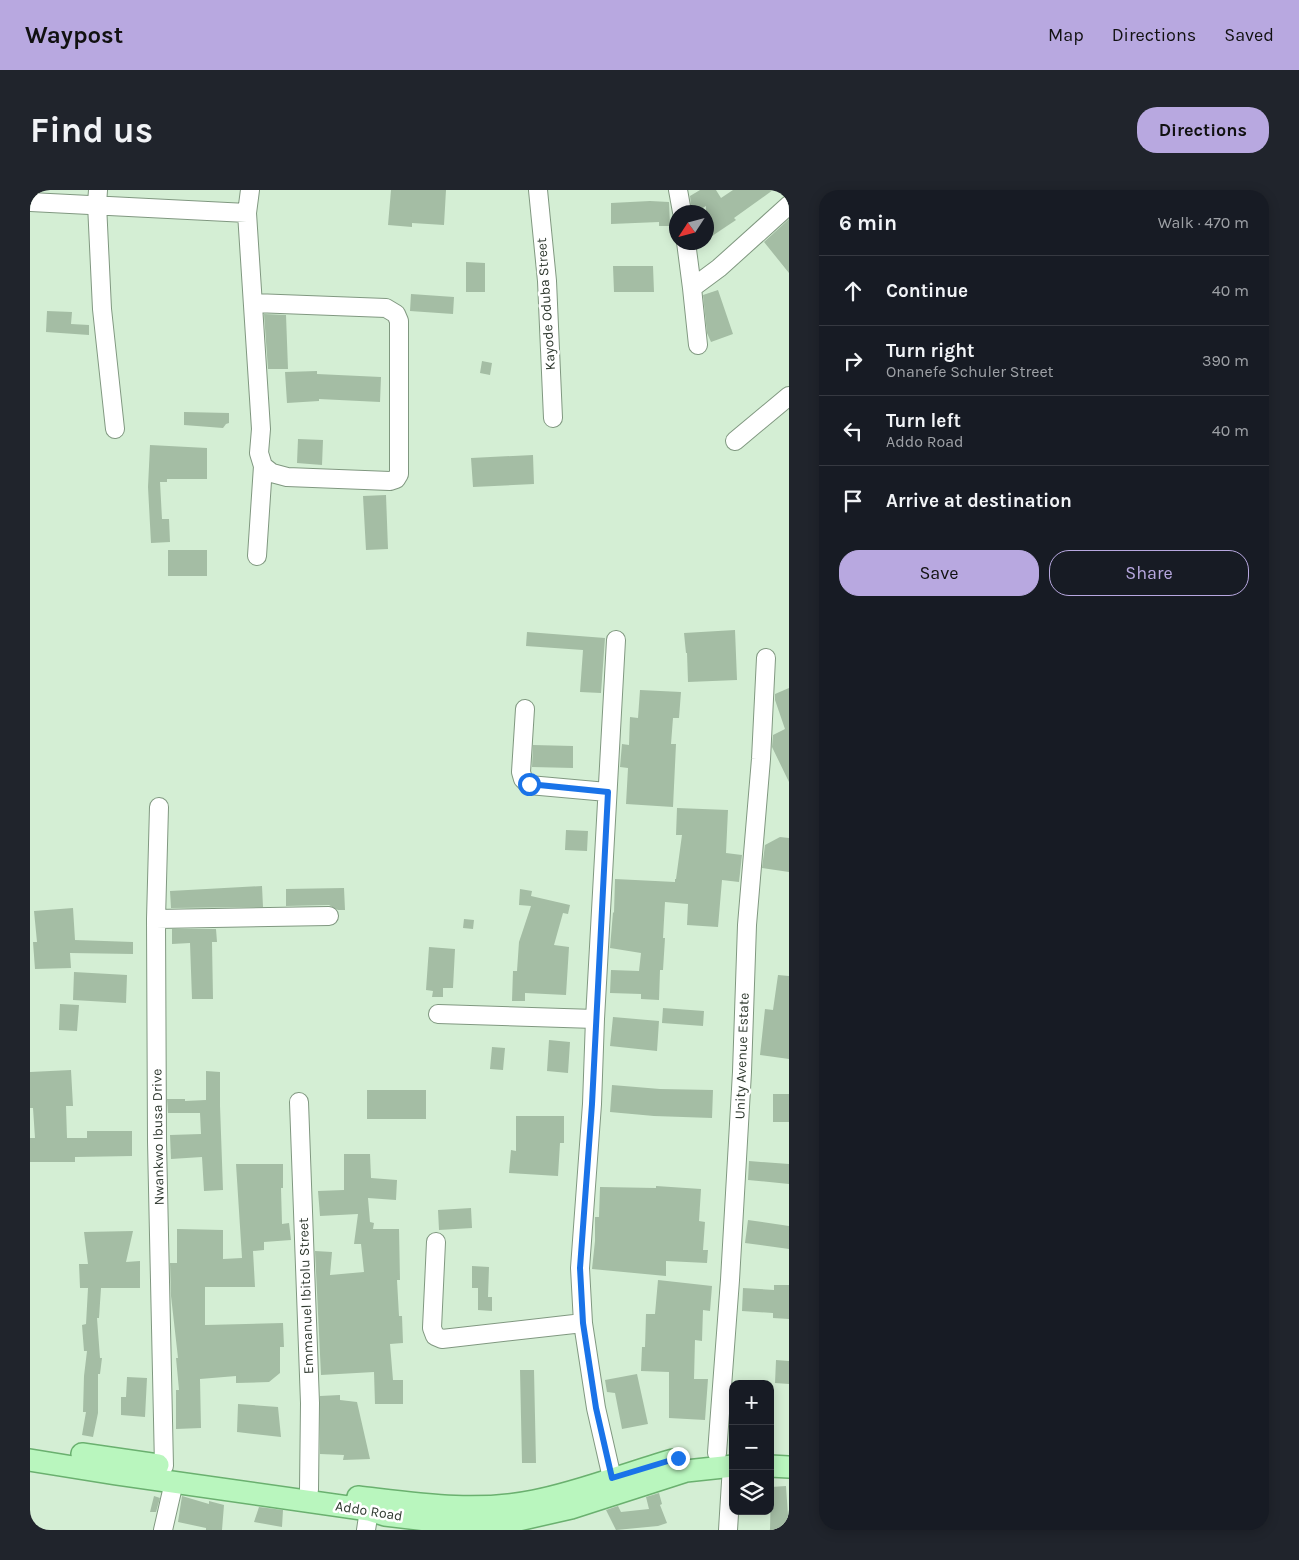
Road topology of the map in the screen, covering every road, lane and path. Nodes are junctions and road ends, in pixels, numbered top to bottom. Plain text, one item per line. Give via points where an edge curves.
1 (250, 190) edge
2 (538, 190) edge
3 (678, 190) edge
4 (97, 197) edge
5 (30, 202) edge
6 (681, 205) edge
7 (789, 205) edge
8 (247, 212) junction
9 (687, 250) edge
10 (692, 288) junction
11 (253, 303) junction
12 (698, 345) dead end
13 (789, 396) edge
14 (553, 418) dead end
15 (114, 429) dead end
16 (734, 441) dead end
17 (263, 466) junction
18 (257, 556) dead end
19 (616, 640) dead end
20 (766, 658) dead end
21 (525, 710) dead end
22 (608, 792) junction
23 (159, 807) dead end
24 (328, 916) dead end
25 (156, 919) junction
26 (438, 1014) dead end
27 (595, 1018) junction
28 (299, 1102) dead end
29 (436, 1242) dead end
30 (583, 1323) junction
31 (30, 1446) edge
32 (774, 1453) edge
33 (789, 1454) edge
34 (728, 1459) edge
35 (30, 1460) edge
36 (774, 1466) edge
37 (789, 1467) edge
38 (169, 1474) junction
39 (612, 1478) junction
40 (308, 1490) junction
41 (368, 1520) edge
42 (163, 1530) edge
43 (728, 1530) edge

1 - 8 street
2 - 14 street, Kayode Oduba Street via 547,281
3 - 6 street
4 - 5 street
4 - 8 street
4 - 15 street via 102,309
7 - 10 street
8 - 11 street
9 - 10 street
10 - 12 street
11 - 17 street via 259,453
11 - 17 street via 386,308 396,314 399,321 399,474 396,479 287,477 272,473
13 - 16 street
17 - 18 street
19 - 22 street
20 - 34 street, Unity Avenue Estate via 747,925 730,1280
21 - 22 street via 523,779 529,784
22 - 27 street
23 - 25 street, Nwankwo Ibusa Drive
24 - 25 street
25 - 38 street, Nwankwo Ibusa Drive via 157,1142
26 - 27 street
27 - 30 street via 580,1268
28 - 40 street, Emmanuel Ibitolu Street via 310,1404
29 - 30 street via 434,1336 442,1339
30 - 39 street via 596,1408
31 - 38 main road, Addo Road
32 - 33 main road
34 - 39 main road, Addo Road via 702,1454
34 - 41 main road, Addo Road via 571,1508 514,1521 471,1524 385,1515
34 - 43 street, Unity Avenue Estate
35 - 38 main road, Addo Road
36 - 37 main road
38 - 40 main road, Addo Road
38 - 41 main road, Addo Road
38 - 42 street, Nwankwo Ibusa Drive
39 - 40 main road, Addo Road via 534,1501 465,1508

